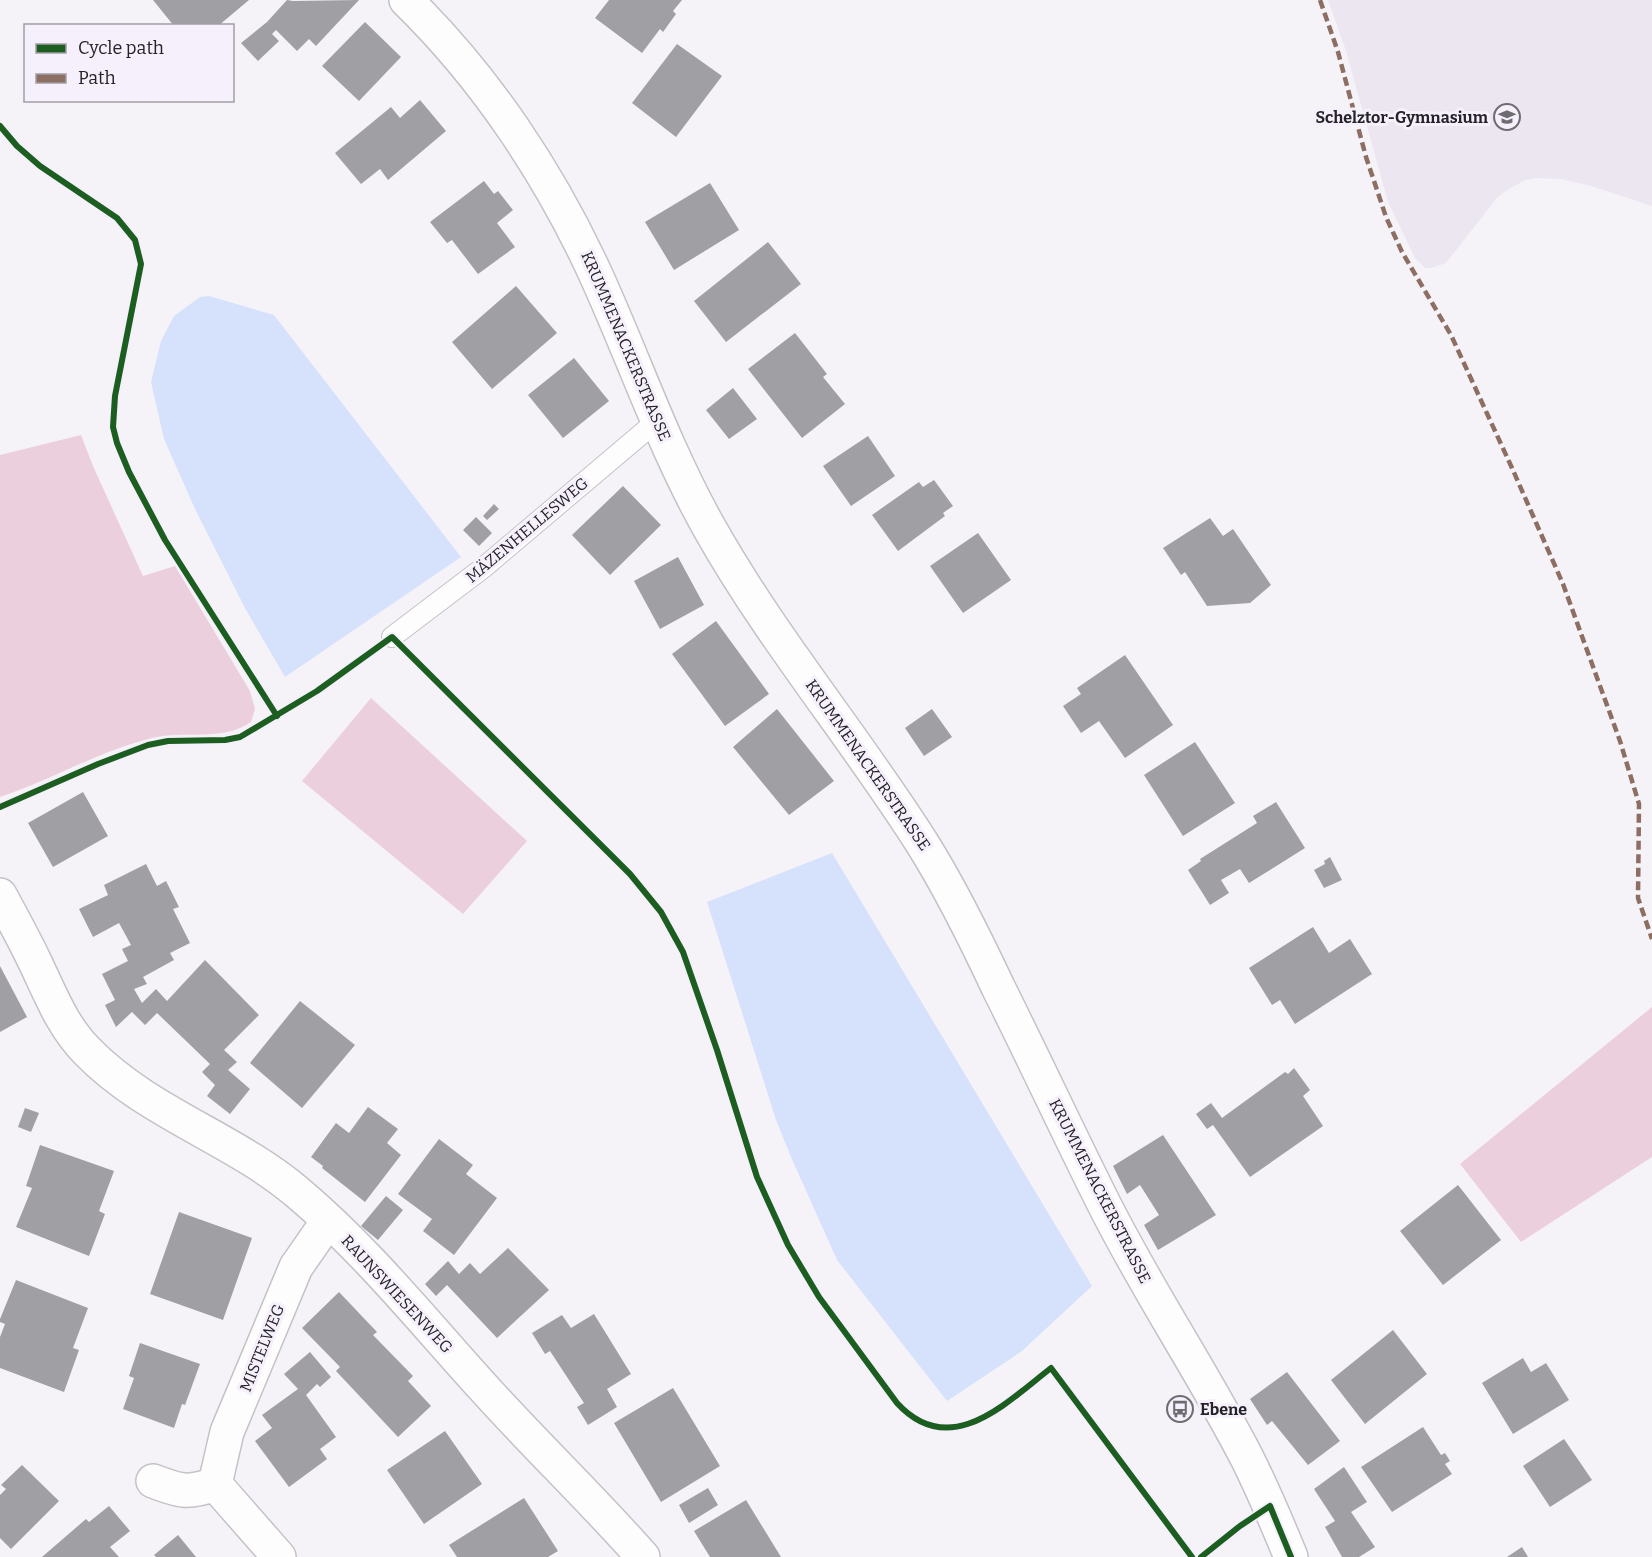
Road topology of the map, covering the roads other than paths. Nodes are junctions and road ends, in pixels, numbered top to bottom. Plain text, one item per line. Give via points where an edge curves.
1 (406, 0) edge
2 (658, 420) junction
3 (392, 637) dead end
4 (0, 895) edge
5 (328, 1221) junction
6 (153, 1481) dead end
7 (215, 1484) junction
8 (279, 1557) edge
9 (643, 1557) edge
10 (1291, 1557) edge

1 - 2 main road, KRUMMENACKERSTRASSE via 489,95 551,189 597,277
2 - 3 lane, MÄZENHELLESWEG via 496,557
2 - 10 main road, KRUMMENACKERSTRASSE via 690,492 737,575 942,875 1113,1222 1245,1455
4 - 5 main road, RAUNSWIESENWEG via 63,1020 86,1050 142,1095 285,1183
5 - 7 main road, MISTELWEG via 296,1267 228,1432
5 - 9 main road, RAUNSWIESENWEG via 378,1268 482,1386
6 - 7 main road via 185,1491
7 - 8 main road

